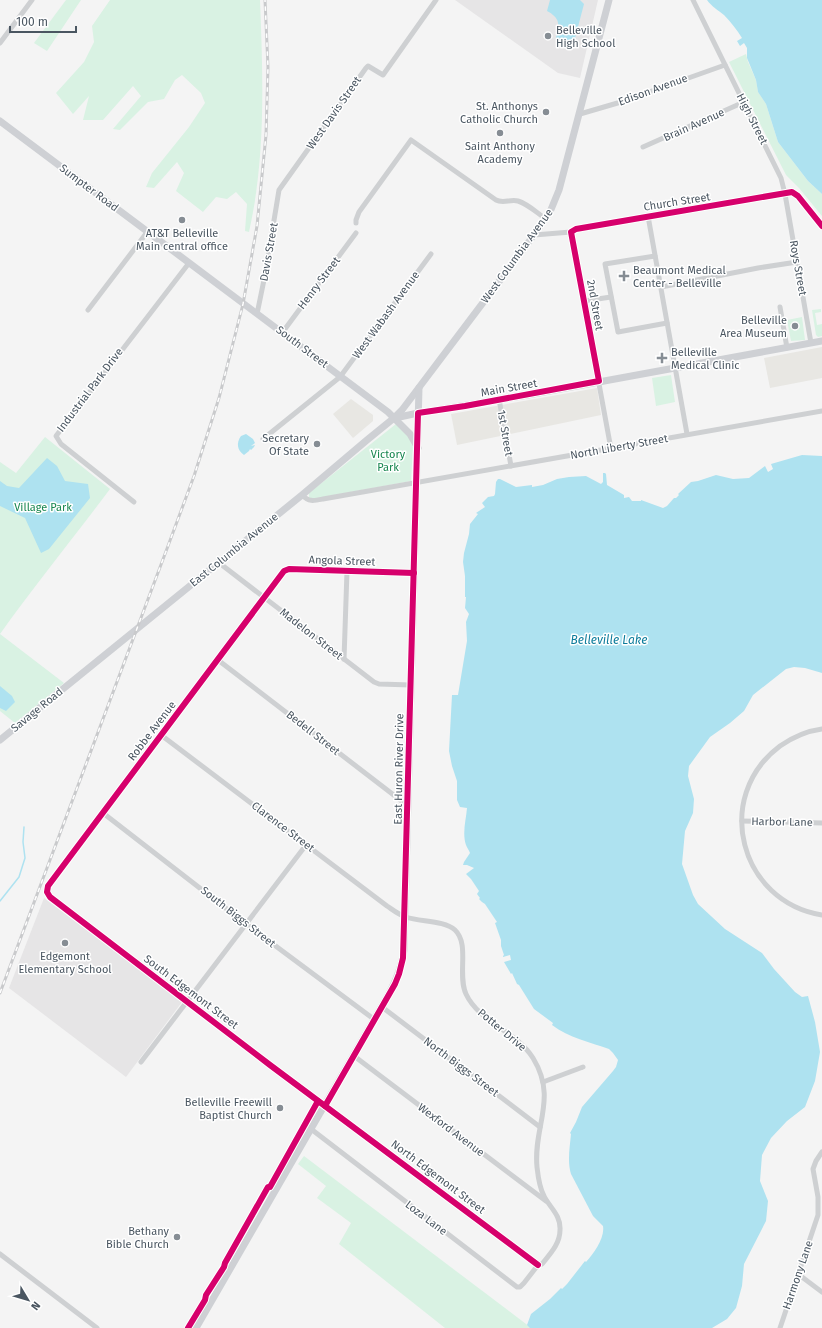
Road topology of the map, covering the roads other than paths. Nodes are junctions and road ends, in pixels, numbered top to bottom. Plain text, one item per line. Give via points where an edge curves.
1 (32, 0) edge
2 (436, 0) edge
3 (609, 0) edge
4 (692, 0) edge
5 (0, 43) edge
6 (725, 65) junction
7 (744, 102) junction
8 (580, 114) junction
9 (0, 121) edge
10 (643, 147) dead end
11 (279, 190) joint
12 (786, 194) junction
13 (648, 216) junction
14 (546, 219) junction
15 (356, 222) dead end
16 (822, 226) edge
17 (148, 231) junction
18 (571, 232) junction
19 (356, 233) dead end
20 (534, 235) junction
21 (178, 254) joint
22 (431, 254) dead end
23 (655, 256) junction
24 (797, 262) junction
25 (189, 263) junction
26 (661, 287) junction
27 (611, 297) junction
28 (584, 301) junction
29 (780, 307) dead end
30 (88, 310) dead end
31 (257, 314) junction
32 (667, 323) junction
33 (282, 332) junction
34 (822, 341) edge
35 (811, 343) junction
36 (787, 348) junction
37 (675, 368) junction
38 (340, 377) junction
39 (599, 381) junction
40 (419, 388) junction
41 (500, 399) junction
42 (822, 411) edge
43 (418, 413) junction
44 (394, 418) junction
45 (687, 434) junction
46 (263, 439) dead end
47 (418, 448) junction
48 (611, 449) junction
49 (511, 466) junction
50 (416, 483) junction
51 (302, 495) junction
52 (134, 502) dead end
53 (218, 562) junction
54 (347, 571) junction
55 (414, 573) junction
56 (276, 581) joint
57 (264, 598) junction
58 (344, 659) junction
59 (218, 660) junction
60 (73, 680) joint
61 (411, 685) junction
62 (822, 729) edge
63 (162, 735) junction
64 (0, 740) edge
65 (408, 806) junction
66 (103, 813) junction
67 (742, 821) junction
68 (822, 823) edge
69 (306, 845) junction
70 (47, 892) joint
71 (822, 915) edge
72 (405, 917) junction
73 (246, 923) junction
74 (187, 1002) junction
75 (382, 1008) junction
76 (375, 1020) junction
77 (354, 1056) junction
78 (141, 1062) dead end
79 (583, 1067) dead end
80 (543, 1082) junction
81 (325, 1106) junction
82 (540, 1127) junction
83 (311, 1130) junction
84 (822, 1152) edge
85 (548, 1203) junction
86 (820, 1203) edge
87 (0, 1254) edge
88 (538, 1266) junction
89 (798, 1274) junction
90 (822, 1292) edge
91 (96, 1328) edge
92 (196, 1328) edge
93 (780, 1328) edge

1 - 5 street
2 - 11 street, West Davis Street via 383,74 368,66 366,68
3 - 8 main road, West Columbia Avenue
4 - 6 street, High Street
6 - 7 street, High Street
6 - 8 street, Edison Avenue
7 - 10 street, Brain Avenue
7 - 12 street, High Street via 776,166
8 - 14 main road, West Columbia Avenue via 559,190
9 - 17 main road, Sumpter Road
11 - 31 street, Davis Street
12 - 13 street, Church Street
12 - 16 street via 792,192 798,196
12 - 24 street, Roys Street
13 - 18 street, Church Street
13 - 23 street
14 - 15 street via 520,202 496,200 411,140 359,212
14 - 20 main road, West Columbia Avenue
17 - 21 main road, Sumpter Road
17 - 30 street
18 - 20 street, Church Street
18 - 28 street, 2nd Street
19 - 33 street, Henry Street
20 - 40 main road, West Columbia Avenue
21 - 25 main road, South Street
22 - 38 street, West Wabash Avenue
23 - 26 street
23 - 27 street via 605,264
24 - 26 street
24 - 35 street, Roys Street
25 - 31 main road, South Street
25 - 52 street, Industrial Park Drive via 56,436 60,444
26 - 32 street
27 - 28 street
27 - 32 street via 618,332
28 - 39 street, 2nd Street
29 - 36 street
31 - 33 main road, South Street
32 - 37 street
33 - 38 main road, South Street
34 - 35 main road, Main Street
35 - 36 main road, Main Street
36 - 37 main road, Main Street
37 - 39 main road, Main Street
37 - 45 street
38 - 44 main road, South Street
38 - 46 street, West Wabash Avenue
39 - 41 main road, Main Street
39 - 48 street, 2nd Street
40 - 43 main road, East Huron River Drive
40 - 44 main road, West Columbia Avenue
41 - 43 main road, Main Street
41 - 49 street, 1st Street
42 - 45 street, North Liberty Street
43 - 44 main road, Main Street
43 - 47 main road, East Huron River Drive
44 - 47 main road, South Street via 410,434
44 - 51 main road, East Columbia Avenue
45 - 48 street, North Liberty Street
47 - 50 main road, East Huron River Drive
48 - 49 street, North Liberty Street
49 - 50 street, North Liberty Street
50 - 51 street, North Liberty Street via 312,502
50 - 55 main road, East Huron River Drive
51 - 53 main road, East Columbia Avenue
53 - 57 street, Madelon Street
53 - 60 main road, East Columbia Avenue
54 - 55 street, Angola Street
54 - 56 street, Angola Street via 289,569
54 - 58 street
55 - 61 main road, East Huron River Drive
56 - 57 street, Robbe Avenue
57 - 58 street, Madelon Street
57 - 59 street, Robbe Avenue
58 - 61 street, Madelon Street via 377,684
59 - 63 street, Robbe Avenue
59 - 65 street, Bedell Street
60 - 64 main road, Savage Road
61 - 65 main road, East Huron River Drive
62 - 67 street via 790,740 765,760 748,790
63 - 66 street, Robbe Avenue
63 - 69 street, Clarence Street
65 - 72 main road, East Huron River Drive
66 - 70 street, Robbe Avenue via 48,886
66 - 73 street, South Biggs Street
67 - 68 street, Harbor Lane
67 - 71 street via 746,850 763,882 786,902 806,912
69 - 72 street, Clarence Street
69 - 73 street
70 - 74 street, South Edgemont Street via 50,897
72 - 75 main road, East Huron River Drive via 401,965 395,984
72 - 80 street, Potter Drive via 446,925 456,931 461,939 462,982 468,998 478,1010 527,1050 536,1063
73 - 74 street
73 - 76 street, South Biggs Street
74 - 78 street
74 - 81 street, South Edgemont Street
75 - 76 main road, East Huron River Drive
75 - 82 street, North Biggs Street
76 - 77 main road, East Huron River Drive
77 - 81 main road, East Huron River Drive
77 - 85 street, Wexford Avenue
79 - 80 street
80 - 82 street, Potter Drive via 545,1102
81 - 83 main road, East Huron River Drive
81 - 88 street, North Edgemont Street
82 - 85 street, Potter Drive via 536,1148 537,1168 541,1190
83 - 88 street, Loza Lane via 515,1286 522,1285
83 - 92 main road, East Huron River Drive
84 - 86 street, Harmony Lane via 813,1169
85 - 88 street, Potter Drive via 558,1217 560,1234 554,1248
86 - 89 street, Harmony Lane
87 - 91 street
89 - 90 street
89 - 93 street, Harmony Lane

